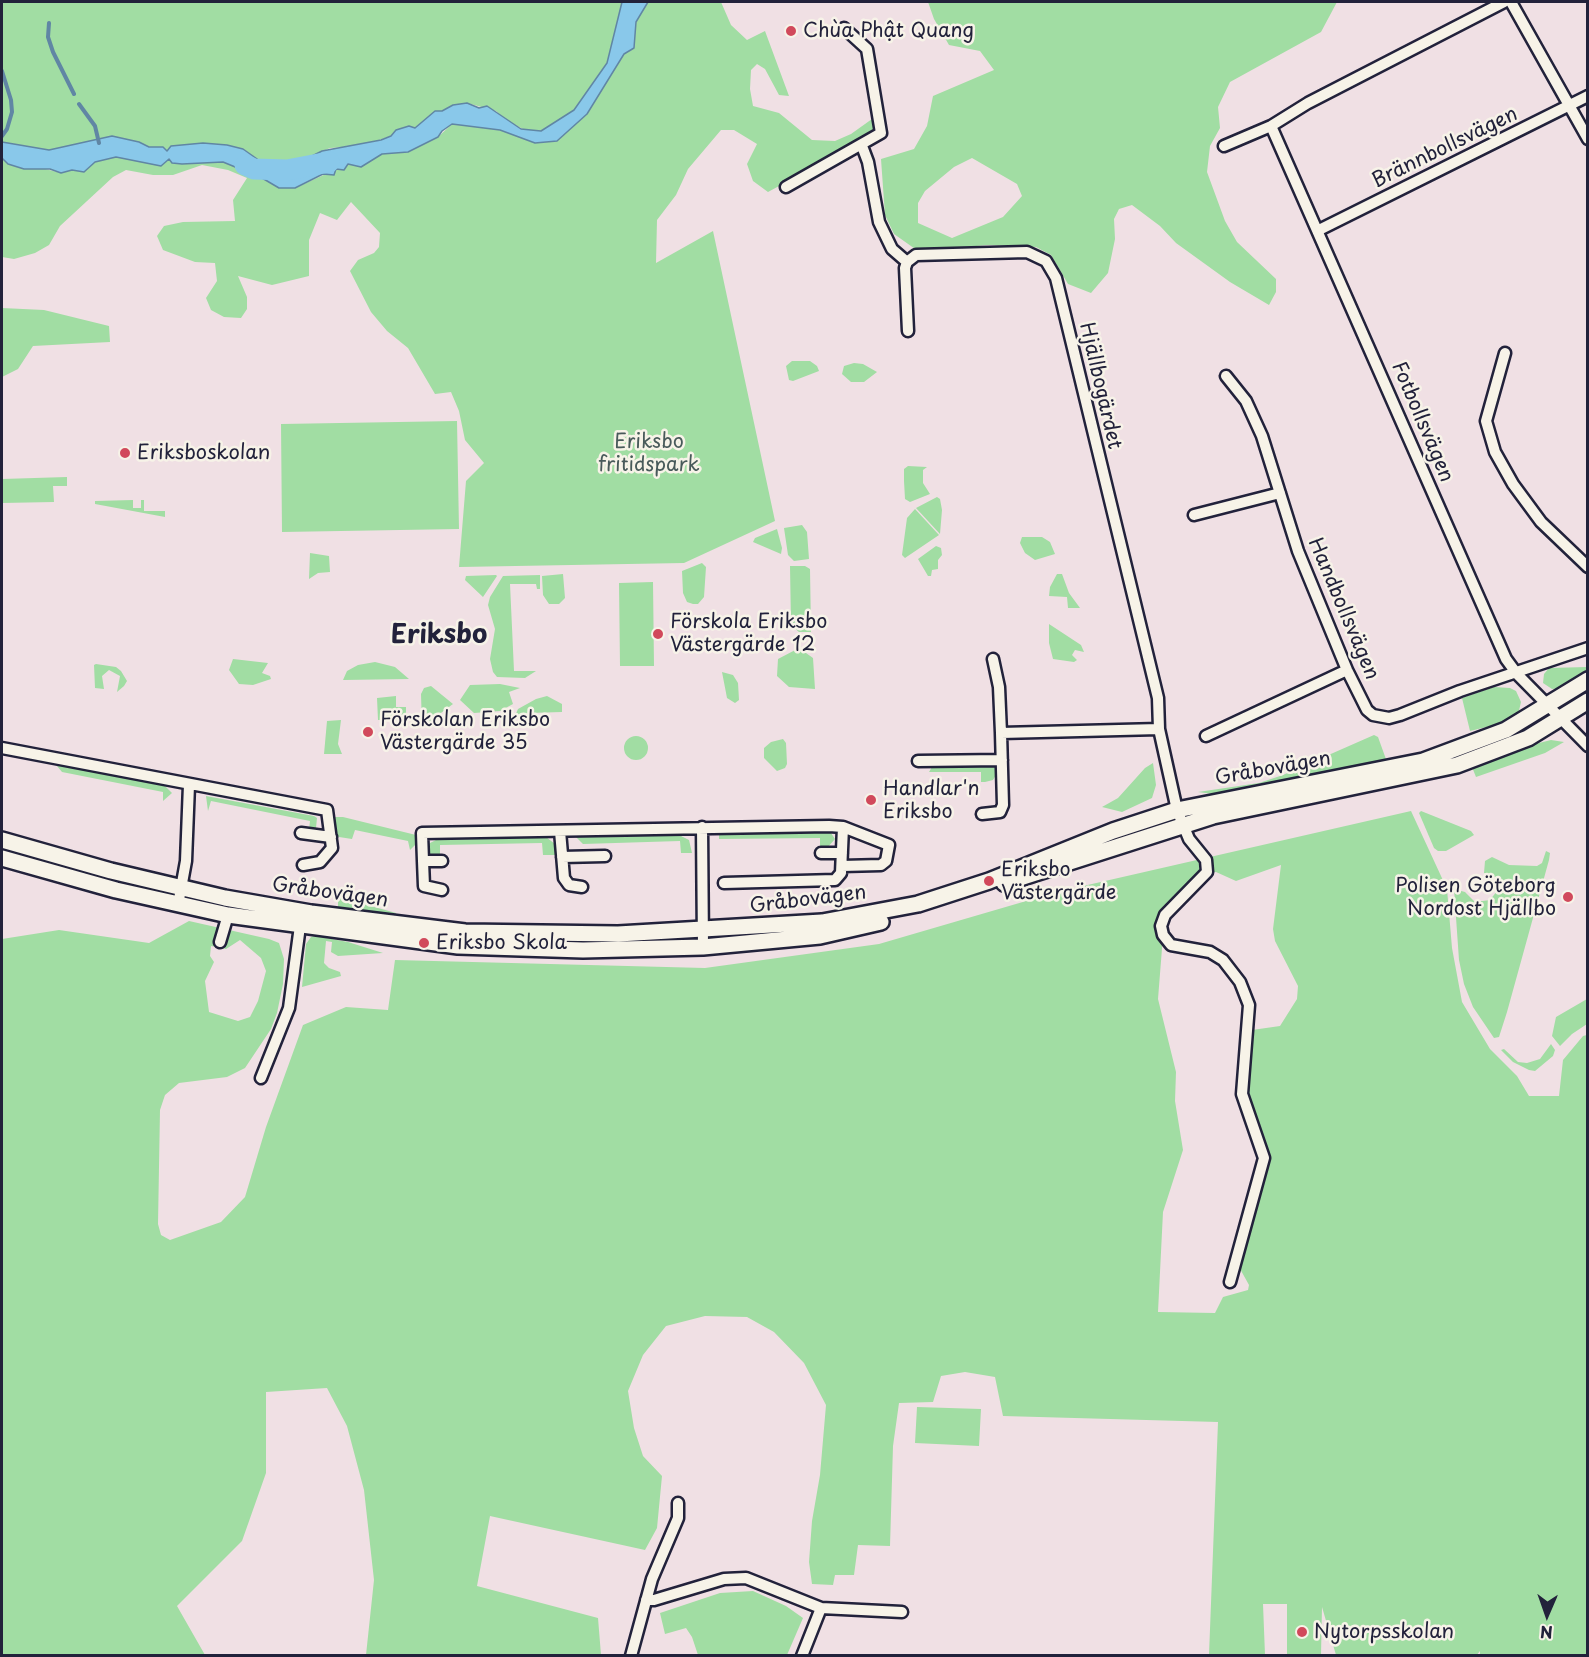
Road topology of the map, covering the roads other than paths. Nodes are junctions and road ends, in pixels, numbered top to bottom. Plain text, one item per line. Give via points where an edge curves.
1 (1504, 2) edge
2 (1511, 2) edge
3 (844, 28) dead end
4 (1587, 96) edge
5 (1568, 106) junction
6 (1271, 126) junction
7 (1587, 139) edge
8 (862, 146) junction
9 (1224, 146) dead end
10 (786, 187) dead end
11 (1319, 230) junction
12 (907, 262) junction
13 (908, 331) dead end
14 (1504, 353) dead end
15 (1226, 376) dead end
16 (1280, 493) junction
17 (1194, 515) dead end
18 (1587, 567) edge
19 (1587, 648) edge
20 (993, 659) dead end
21 (1347, 670) junction
22 (1517, 674) junction
23 (1587, 680) edge
24 (1587, 701) edge
25 (1548, 706) junction
26 (1560, 719) junction
27 (1159, 729) junction
28 (1001, 733) junction
29 (1206, 736) dead end
30 (1587, 746) edge
31 (2, 748) edge
32 (1002, 760) junction
33 (918, 761) dead end
34 (189, 785) junction
35 (1177, 810) junction
36 (982, 814) dead end
37 (1182, 825) junction
38 (702, 827) junction
39 (843, 827) junction
40 (560, 831) junction
41 (301, 833) dead end
42 (331, 837) junction
43 (2, 840) edge
44 (821, 853) dead end
45 (842, 853) junction
46 (605, 856) dead end
47 (562, 857) junction
48 (2, 858) edge
49 (423, 861) junction
50 (442, 861) dead end
51 (303, 865) dead end
52 (842, 866) junction
53 (724, 883) dead end
54 (582, 887) dead end
55 (181, 888) junction
56 (442, 890) dead end
57 (178, 905) junction
58 (311, 914) junction
59 (228, 915) junction
60 (300, 926) junction
61 (703, 929) junction
62 (220, 942) dead end
63 (703, 947) junction
64 (261, 1078) dead end
65 (1230, 1282) dead end
66 (678, 1503) dead end
67 (646, 1600) junction
68 (821, 1608) junction
69 (902, 1612) dead end
70 (631, 1656) edge
71 (802, 1656) edge

1 - 6 street
2 - 5 street
3 - 8 street via 867,49 879,117 881,133
4 - 5 street, Brännbollsvägen
5 - 7 street
5 - 11 street, Brännbollsvägen
6 - 9 street
6 - 11 street, Fotbollsvägen
8 - 10 street
8 - 12 street via 879,222 892,249
11 - 22 street, Fotbollsvägen via 1468,574 1506,659
12 - 13 street
12 - 27 street, Hjällbogärdet via 915,255 1016,250 1037,256 1052,268 1158,698
14 - 18 street via 1486,421 1495,452 1541,522
15 - 16 street, Handbollsvägen via 1250,409
16 - 17 street
16 - 21 street, Handbollsvägen via 1298,551
19 - 22 street, Handbollsvägen
20 - 28 street
21 - 22 street, Handbollsvägen via 1367,710 1380,718 1400,715
21 - 29 street
22 - 25 street, Fotbollsvägen
23 - 25 main road, Gråbovägen
24 - 26 main road, Gråbovägen
25 - 26 street, Fotbollsvägen
25 - 35 main road, Gråbovägen via 1506,730 1423,761
26 - 30 street, Fotbollsvägen
26 - 37 main road, Gråbovägen via 1528,738 1457,765 1281,800
27 - 28 street
27 - 35 street, Hjällbogärdet
28 - 32 street
31 - 34 street
32 - 33 street
32 - 36 street via 1003,805 1000,812
34 - 42 street via 327,810
34 - 55 street
35 - 37 street, Hjällbogärdet
35 - 61 main road, Gråbovägen via 918,904 822,922
37 - 63 main road, Gråbovägen via 853,929 776,942
37 - 65 street, Hjällbogärdet via 1206,860 1207,873 1165,915 1162,935 1172,945 1210,952 1224,960 1250,1005 1242,1094 1264,1158
38 - 39 street
38 - 40 street
38 - 61 street
39 - 45 street
39 - 52 street via 889,845 886,861 881,865
40 - 47 street
40 - 49 street via 422,833
41 - 42 street
42 - 51 street via 332,848 320,862
43 - 55 main road, Gråbovägen
44 - 45 street
45 - 52 street
46 - 47 street
47 - 54 street via 564,878 569,885
48 - 57 main road, Gråbovägen
49 - 50 street
49 - 56 street via 424,886
52 - 53 street via 835,880
55 - 57 street
55 - 58 main road, Gråbovägen
57 - 59 main road, Gråbovägen
58 - 60 street
58 - 61 main road, Gråbovägen via 465,932 618,934
59 - 60 main road, Gråbovägen
59 - 62 street
60 - 63 main road, Gråbovägen via 424,943 532,950
60 - 64 street via 289,1008
61 - 63 street
66 - 67 street via 678,1518
67 - 68 street via 724,1579 746,1578
67 - 70 street
68 - 69 street
68 - 71 street

